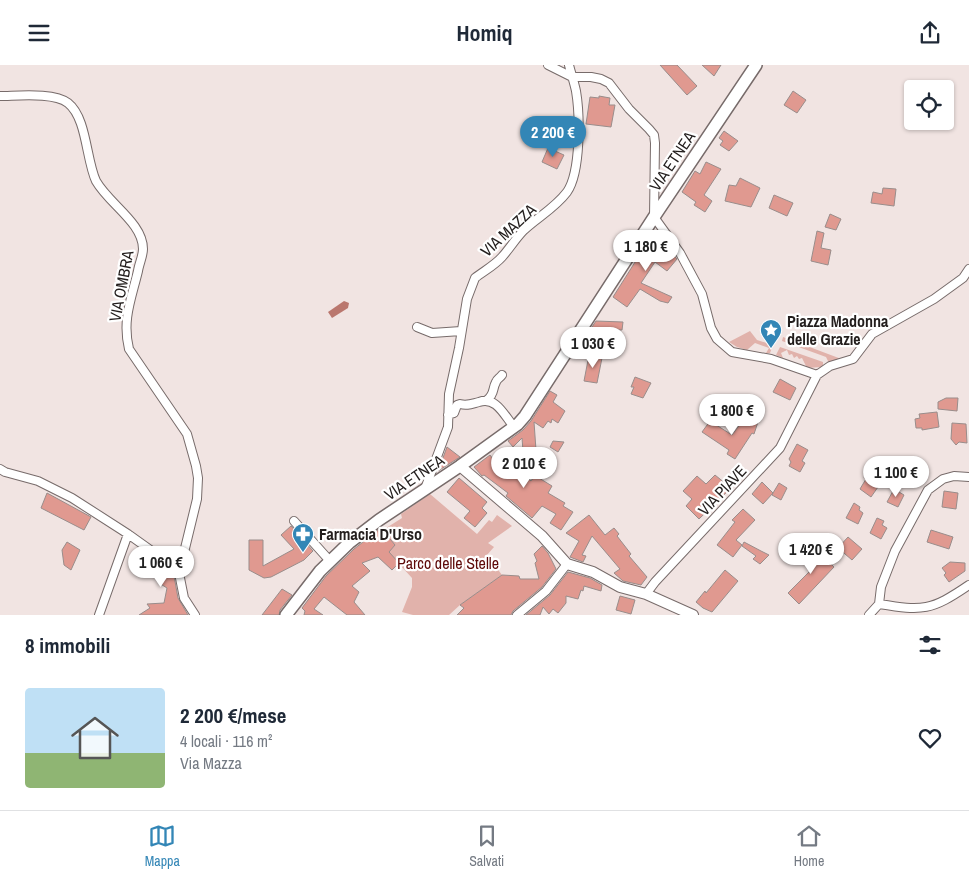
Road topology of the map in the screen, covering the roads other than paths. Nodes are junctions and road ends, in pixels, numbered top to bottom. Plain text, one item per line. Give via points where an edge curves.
1 (548, 65) edge
2 (569, 65) edge
3 (756, 65) edge
4 (572, 77) junction
5 (0, 96) edge
6 (654, 217) junction
7 (969, 269) edge
8 (417, 327) dead end
9 (461, 331) junction
10 (502, 375) dead end
11 (817, 375) junction
12 (488, 400) junction
13 (448, 415) junction
14 (514, 427) junction
15 (460, 466) junction
16 (0, 469) edge
17 (969, 477) edge
18 (424, 491) junction
19 (294, 521) dead end
20 (128, 534) junction
21 (330, 561) junction
22 (567, 564) junction
23 (179, 573) junction
24 (969, 585) edge
25 (646, 594) junction
26 (879, 604) junction
27 (99, 615) edge
28 (195, 615) edge
29 (286, 615) edge
30 (517, 615) edge
31 (693, 615) edge
32 (868, 615) edge

1 - 4 street
2 - 4 street, VIA MAZZA
3 - 6 main road, VIA ETNEA
4 - 6 street via 591,77 609,83 654,135
4 - 9 street, VIA MAZZA via 578,119 576,169 568,191 523,232 502,257 475,277
5 - 23 street, VIA OMBRA via 55,97 69,104 81,126 95,178 107,197 139,232 143,251 125,320 128,343 135,359 186,434 198,478 197,499
6 - 11 street via 680,253 702,294 710,328 724,346 732,352 771,359
6 - 14 main road, VIA ETNEA via 525,416
7 - 11 street via 963,278 934,299 872,334 853,359 830,366
8 - 9 street via 432,333
9 - 13 street, VIA MAZZA
10 - 12 street via 495,382 494,392
11 - 25 street, VIA PIAVE via 780,448
12 - 13 street via 467,406 457,405 454,413
12 - 14 street via 493,401
13 - 18 street, VIA MAZZA via 448,427
14 - 15 main road, VIA ETNEA
15 - 18 main road, VIA ETNEA
15 - 22 street via 542,537
16 - 20 street via 38,481
17 - 26 street via 943,479 928,490 895,551
18 - 21 main road, VIA ETNEA via 379,520
19 - 21 street
20 - 23 street
20 - 27 street
21 - 29 main road, VIA ETNEA
22 - 25 street via 593,572 620,587
22 - 30 street via 546,591
23 - 28 street via 184,598
24 - 26 street via 937,605 921,609
25 - 31 street
26 - 32 street

